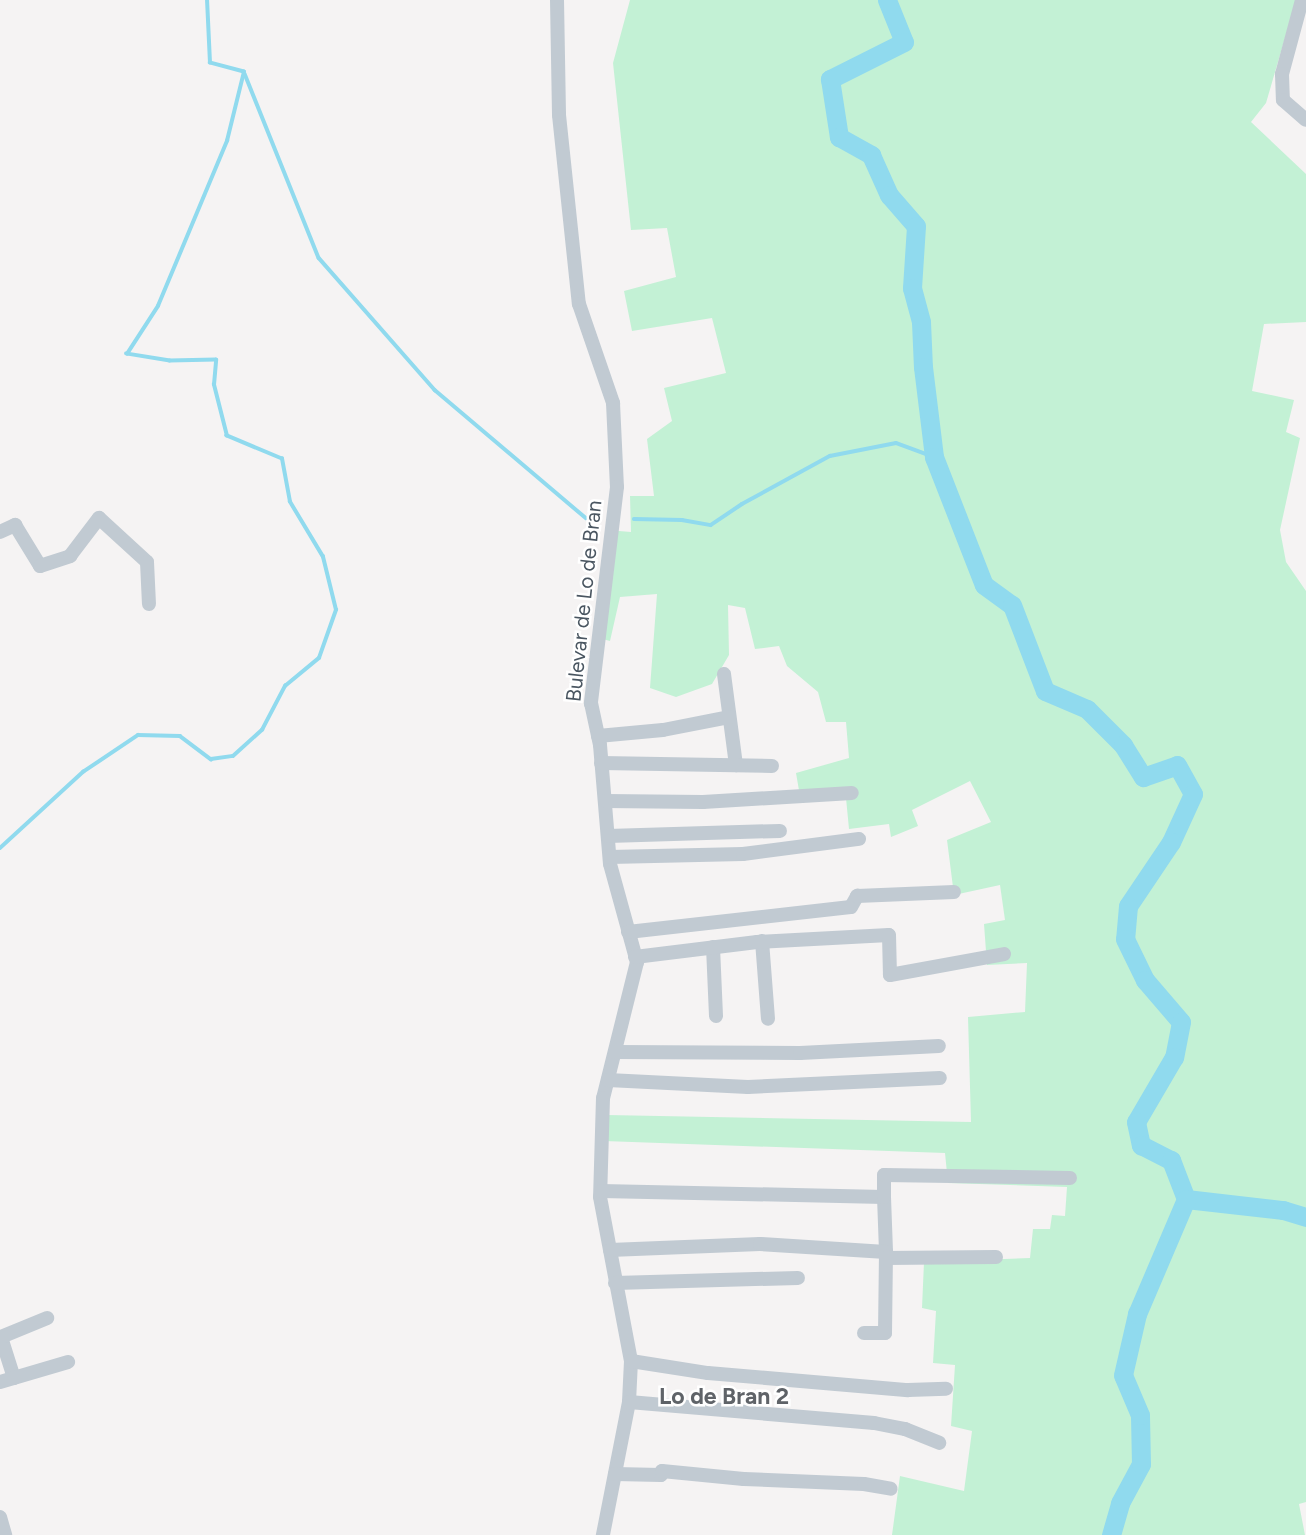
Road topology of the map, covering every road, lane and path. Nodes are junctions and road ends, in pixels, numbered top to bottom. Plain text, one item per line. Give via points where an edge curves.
1 (557, 0) edge
2 (1302, 0) edge
3 (1306, 120) edge
4 (0, 532) edge
5 (149, 604) dead end
6 (724, 674) dead end
7 (729, 717) junction
8 (598, 736) junction
9 (601, 763) junction
10 (736, 765) junction
11 (772, 766) dead end
12 (852, 793) dead end
13 (605, 801) junction
14 (780, 831) dead end
15 (608, 836) junction
16 (859, 839) dead end
17 (610, 857) junction
18 (954, 892) dead end
19 (628, 932) junction
20 (762, 941) junction
21 (713, 947) junction
22 (1004, 954) dead end
23 (635, 957) junction
24 (716, 1016) dead end
25 (768, 1019) dead end
26 (939, 1046) dead end
27 (615, 1052) junction
28 (940, 1078) dead end
29 (608, 1080) junction
30 (1070, 1178) dead end
31 (601, 1191) junction
32 (884, 1197) junction
33 (610, 1250) junction
34 (886, 1255) junction
35 (996, 1257) dead end
36 (798, 1278) dead end
37 (615, 1283) junction
38 (47, 1318) dead end
39 (864, 1333) dead end
40 (631, 1361) junction
41 (68, 1362) dead end
42 (7, 1380) edge
43 (946, 1389) dead end
44 (629, 1402) junction
45 (939, 1443) dead end
46 (615, 1474) junction
47 (891, 1489) dead end
48 (0, 1517) edge
49 (5, 1535) edge
50 (603, 1535) edge

1 - 8 street, Bulevar de Lo de Bran via 559,115 579,304 614,403 617,487 591,703
2 - 3 street via 1282,74 1283,100
4 - 5 street via 15,525 40,566 70,556 99,518 147,562
6 - 7 street
7 - 8 street
7 - 10 street
8 - 9 street, Bulevar de Lo de Bran
9 - 10 street
9 - 13 street, Bulevar de Lo de Bran
10 - 11 street
12 - 13 street via 703,802
13 - 15 street, Bulevar de Lo de Bran
14 - 15 street
15 - 17 street, Bulevar de Lo de Bran
16 - 17 street via 743,854
17 - 19 street, Bulevar de Lo de Bran
18 - 19 street via 858,896 851,907
19 - 23 street, Bulevar de Lo de Bran
20 - 21 street
20 - 22 street via 888,935 890,975
20 - 25 street
21 - 23 street
21 - 24 street
23 - 27 street, Bulevar de Lo de Bran
26 - 27 street via 800,1054
27 - 29 street, Bulevar de Lo de Bran
28 - 29 street via 748,1087
29 - 31 street, Bulevar de Lo de Bran via 603,1098
30 - 32 street via 884,1175
31 - 32 street
31 - 33 street, Bulevar de Lo de Bran
32 - 34 street
33 - 34 street via 760,1244
33 - 37 street, Bulevar de Lo de Bran
34 - 35 street
34 - 39 street via 885,1333
36 - 37 street
37 - 40 street, Bulevar de Lo de Bran
38 - 42 street via 1,1337
40 - 43 street via 708,1373 908,1390
40 - 44 street, Bulevar de Lo de Bran
41 - 42 street
44 - 45 street via 874,1423
44 - 46 street, Bulevar de Lo de Bran
46 - 47 street via 661,1475 662,1471
46 - 50 street, Bulevar de Lo de Bran
48 - 49 street

